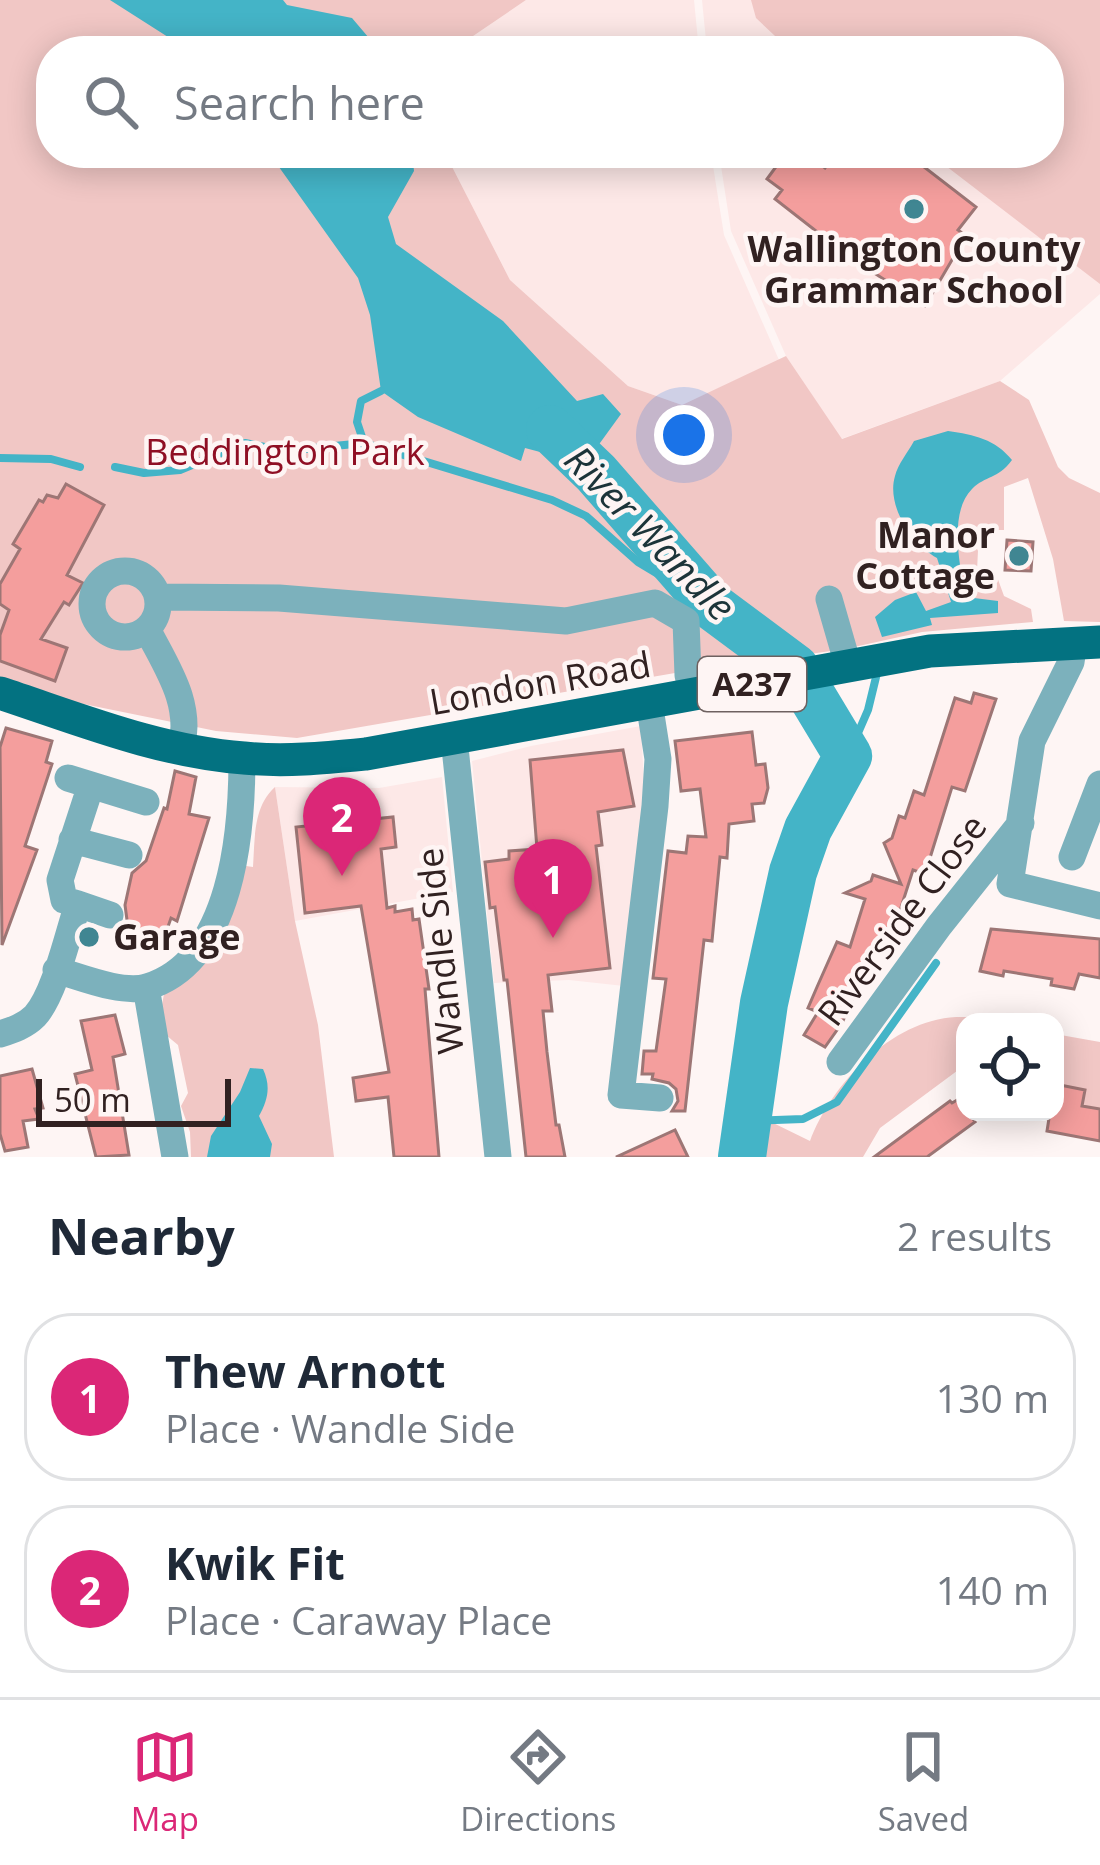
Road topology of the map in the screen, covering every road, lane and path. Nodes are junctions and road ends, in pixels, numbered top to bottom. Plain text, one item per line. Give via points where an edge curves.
1 (158, 597) junction
2 (829, 599) dead end
3 (147, 629) junction
4 (1087, 642) edge
5 (864, 662) junction
6 (0, 693) edge
7 (693, 696) junction
8 (650, 702) junction
9 (454, 738) junction
10 (181, 749) junction
11 (242, 758) junction
12 (1100, 784) edge
13 (146, 802) dead end
14 (1021, 823) junction
15 (72, 839) junction
16 (129, 855) dead end
17 (1072, 857) dead end
18 (78, 904) junction
19 (1100, 906) edge
20 (110, 915) dead end
21 (56, 970) junction
22 (146, 988) junction
23 (0, 1034) edge
24 (840, 1062) dead end
25 (660, 1098) dead end
26 (175, 1157) edge
27 (498, 1157) edge

1 - 3 street
1 - 3 street via 148,579 129,570 108,575 94,592 94,613 106,631 126,637
1 - 7 street via 279,598 566,621 655,603 686,621
2 - 5 street
3 - 10 street via 183,703
4 - 5 main road, London Road / A237 via 964,647
4 - 14 street, Riverside Close via 1032,741
5 - 7 main road, London Road / A237
6 - 10 main road, London Road / A237
7 - 8 main road, London Road / A237
8 - 9 main road, London Road / A237
8 - 25 street via 655,806 620,1103
9 - 11 main road, London Road / A237 via 366,754
9 - 27 street, Wandle Side
10 - 11 main road, London Road / A237
11 - 22 street via 236,864 218,919 187,959
12 - 17 street
13 - 15 street via 80,782
14 - 19 street, Riverside Close via 1010,884
14 - 24 street, Riverside Close
15 - 16 street
15 - 18 street via 60,880 64,900
18 - 20 street
18 - 21 street
21 - 22 street
21 - 23 street via 38,1013
22 - 26 street

